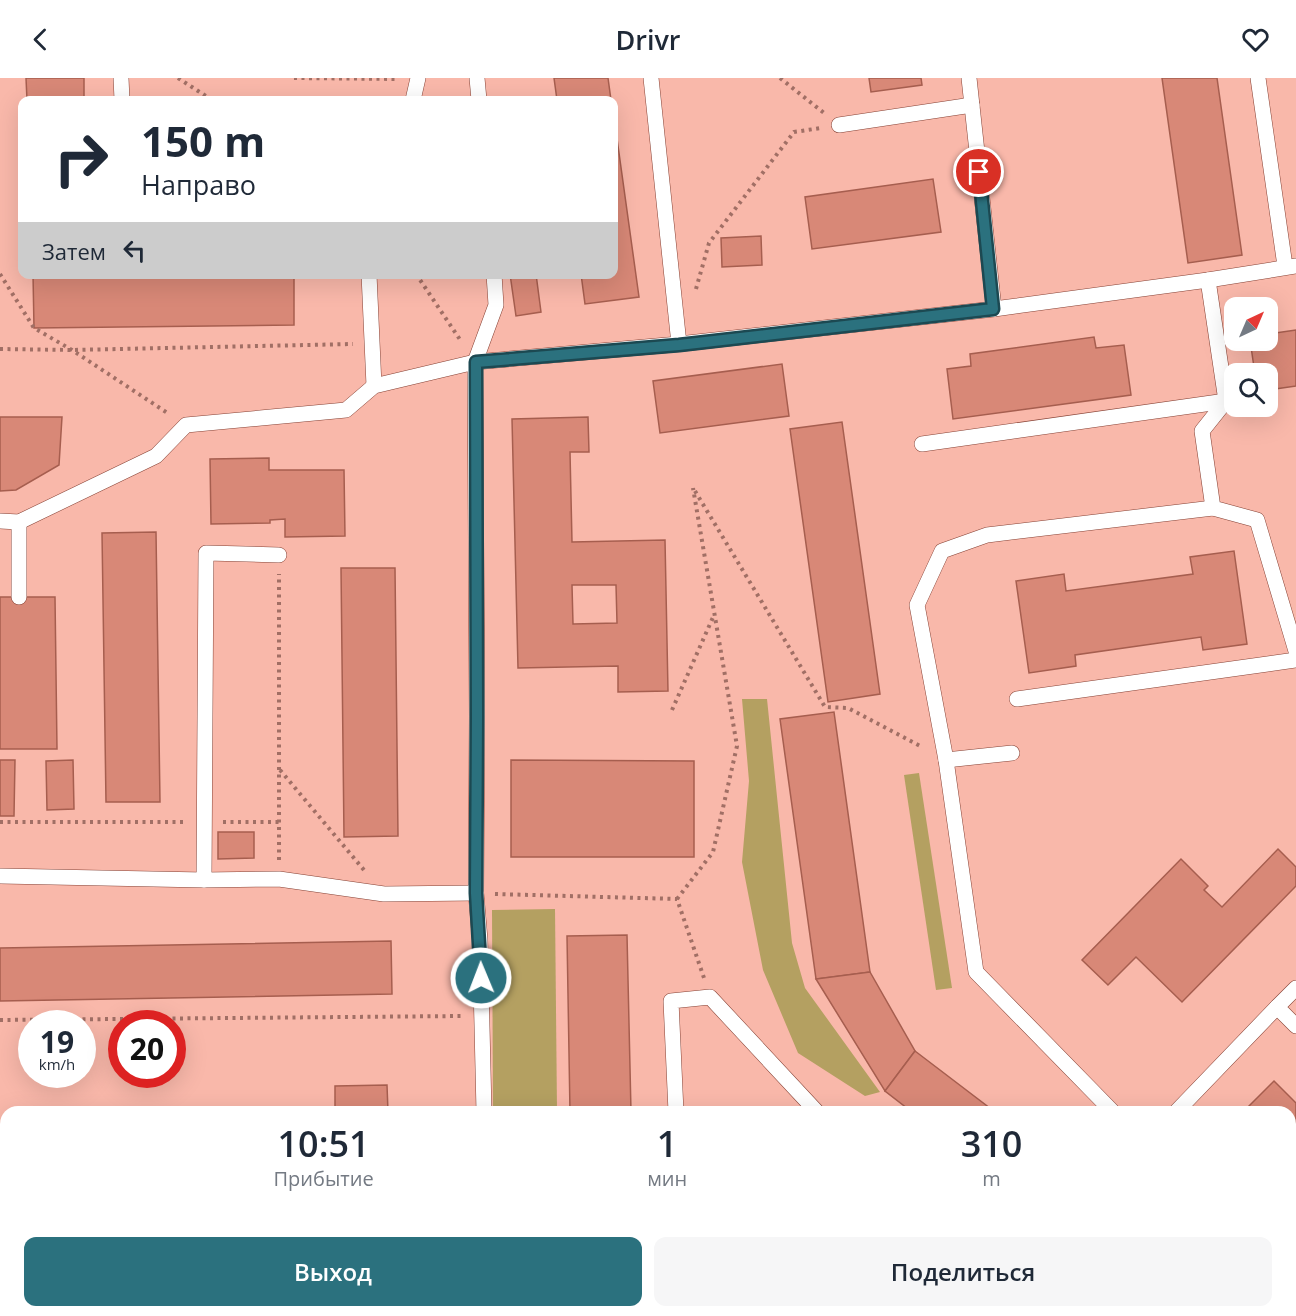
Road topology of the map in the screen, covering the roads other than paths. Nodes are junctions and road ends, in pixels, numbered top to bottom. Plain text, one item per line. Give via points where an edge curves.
1 (121, 78) edge
2 (477, 78) edge
3 (651, 78) edge
4 (969, 78) edge
5 (1258, 78) edge
6 (418, 79) edge
7 (122, 96) edge
8 (414, 96) edge
9 (478, 96) edge
10 (972, 105) junction
11 (839, 125) road end
12 (1290, 266) edge
13 (369, 279) edge
14 (494, 279) edge
15 (1208, 280) junction
16 (993, 309) junction
17 (679, 345) junction
18 (476, 362) junction
19 (374, 386) junction
20 (1224, 388) edge
21 (1224, 401) edge
22 (1224, 404) edge
23 (922, 444) dead end
24 (1213, 508) junction
25 (0, 521) edge
26 (19, 522) junction
27 (279, 555) road end
28 (19, 597) dead end
29 (1296, 651) edge
30 (1296, 660) edge
31 (1017, 699) dead end
32 (1012, 753) dead end
33 (946, 760) junction
34 (0, 876) edge
35 (204, 880) junction
36 (476, 893) junction
37 (1296, 988) edge
38 (1277, 1007) junction
39 (1296, 1026) edge
40 (484, 1106) edge
41 (676, 1106) edge
42 (811, 1106) edge
43 (1107, 1106) edge
44 (1182, 1106) edge

1 - 7 lane
2 - 9 lane
3 - 17 lane
4 - 10 lane
5 - 12 lane
6 - 8 lane
10 - 11 lane
10 - 16 lane
12 - 15 lane
13 - 19 lane
14 - 18 lane via 496,305
15 - 16 lane
15 - 20 lane
16 - 17 lane
17 - 18 lane
18 - 19 lane
18 - 36 lane
19 - 26 lane via 346,410 186,425 156,456
21 - 23 lane
22 - 24 lane via 1202,431
24 - 29 lane via 1257,520
24 - 33 lane via 987,535 942,551 917,604
25 - 26 lane
26 - 28 lane
27 - 35 lane via 206,553
30 - 31 lane
32 - 33 lane
33 - 43 lane via 976,972
34 - 35 lane
35 - 36 lane via 279,879 384,894
36 - 40 lane
37 - 38 lane
38 - 39 lane
38 - 44 lane
41 - 42 lane via 671,1001 710,997

